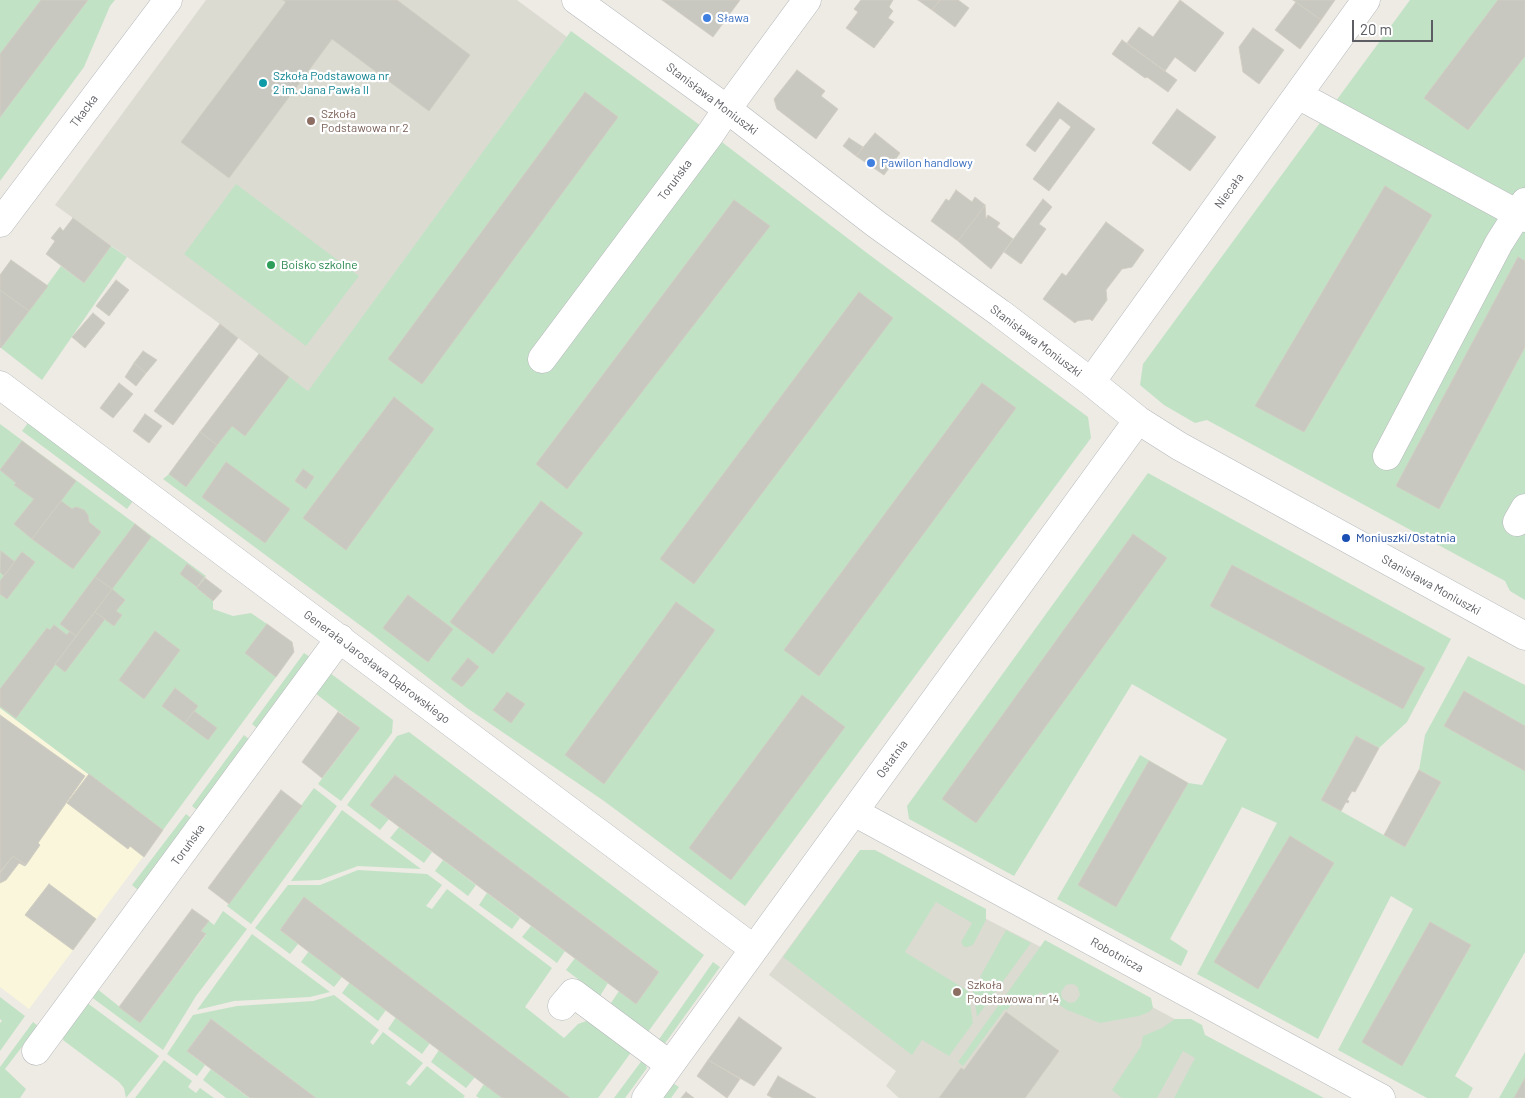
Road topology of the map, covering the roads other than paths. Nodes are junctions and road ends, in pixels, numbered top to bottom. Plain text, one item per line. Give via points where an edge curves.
1 (168, 0) edge
2 (576, 0) edge
3 (807, 0) edge
4 (1366, 0) edge
5 (1298, 94) junction
6 (727, 109) junction
7 (1522, 212) edge
8 (0, 223) edge
9 (542, 360) dead end
10 (1091, 382) junction
11 (0, 386) edge
12 (1138, 420) junction
13 (1388, 456) dead end
14 (1525, 636) edge
15 (340, 638) junction
16 (854, 812) junction
17 (754, 949) junction
18 (562, 1006) dead end
19 (36, 1051) dead end
20 (670, 1065) junction
21 (646, 1098) edge
22 (1380, 1098) edge

1 - 8 street, Tkacka
2 - 6 street, Stanisława Moniuszki
3 - 6 street, Toruńska
4 - 5 street, Niecała
5 - 7 street
5 - 10 street, Niecała
6 - 9 street, Toruńska
6 - 10 street, Stanisława Moniuszki via 876,224
7 - 13 street via 1499,243
10 - 12 street, Stanisława Moniuszki
11 - 15 street, Generała Jarosława Dąbrowskiego
12 - 14 street, Stanisława Moniuszki via 1179,446
12 - 16 street, Ostatnia
15 - 17 street, Generała Jarosława Dąbrowskiego
15 - 19 street, Toruńska
16 - 17 street, Ostatnia
16 - 22 street, Robotnicza
17 - 20 street, Ostatnia
18 - 20 street via 573,993
20 - 21 street, Ostatnia

